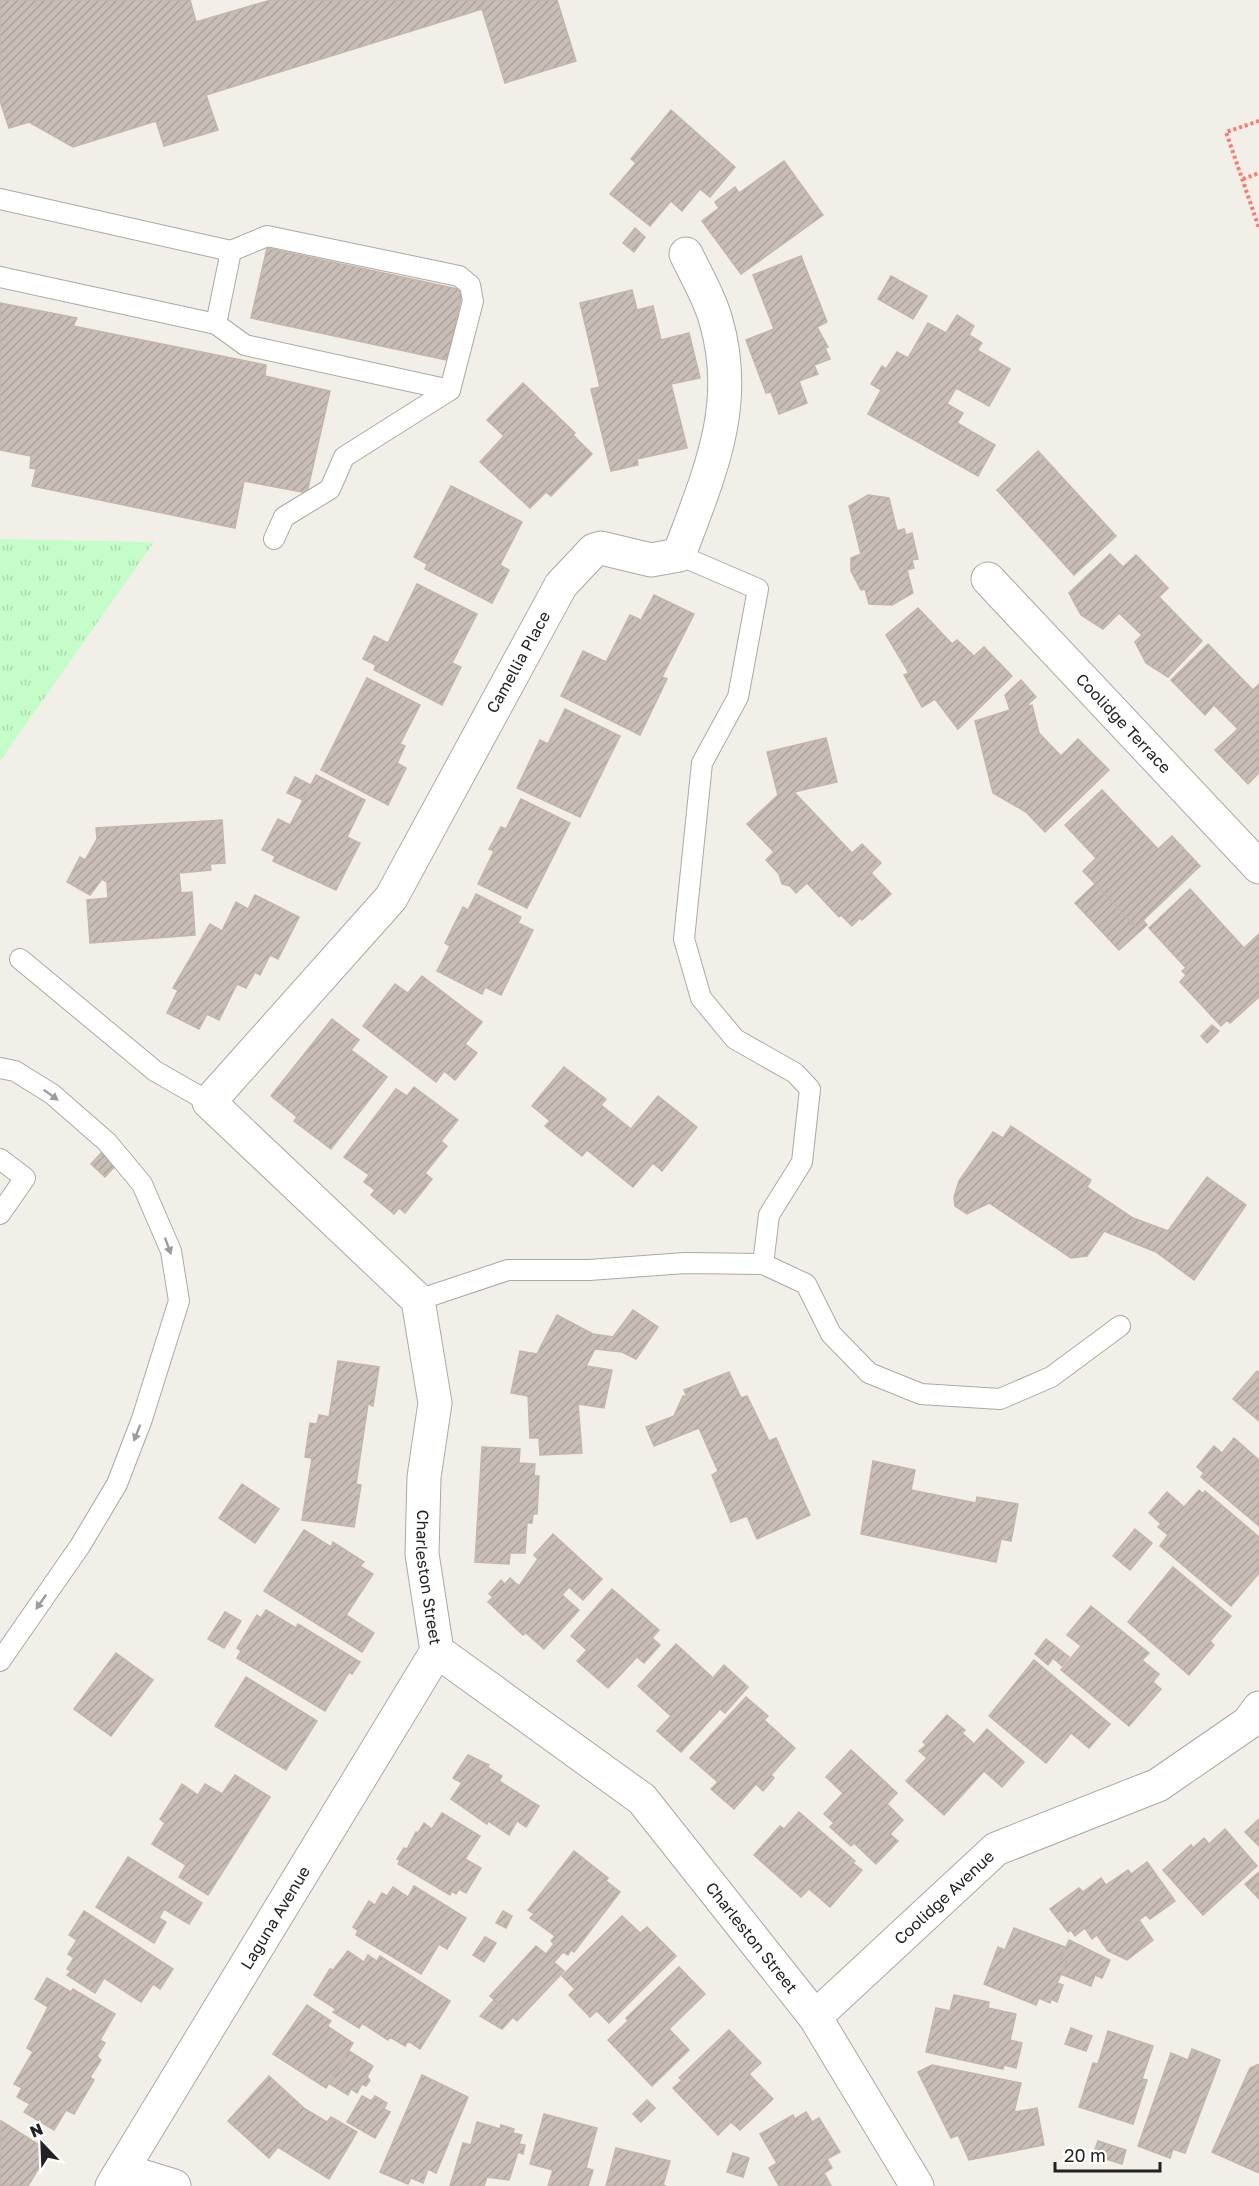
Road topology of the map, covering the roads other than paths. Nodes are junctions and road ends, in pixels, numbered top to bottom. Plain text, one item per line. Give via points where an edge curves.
1 (0, 199) edge
2 (231, 251) junction
3 (686, 254) dead end
4 (0, 277) edge
5 (216, 324) junction
6 (450, 390) junction
7 (274, 539) dead end
8 (680, 555) junction
9 (988, 579) dead end
10 (1259, 867) edge
11 (20, 959) dead end
12 (0, 1068) edge
13 (209, 1102) junction
14 (0, 1159) edge
15 (0, 1214) edge
16 (763, 1264) junction
17 (417, 1300) junction
18 (1120, 1326) dead end
19 (437, 1652) junction
20 (0, 1661) edge
21 (1259, 1708) edge
22 (815, 2017) junction
23 (117, 2178) edge
24 (174, 2186) edge
25 (917, 2186) edge

1 - 2 lane
2 - 5 lane
2 - 6 lane via 267,236 459,276 470,285 473,301
3 - 8 street via 716,320 726,377 719,446
4 - 5 lane
5 - 6 lane via 245,345
6 - 7 lane via 344,457 330,489 284,517
8 - 13 street, Camellia Place via 651,560 594,549 561,585 391,898
8 - 16 lane via 758,588 738,697 702,763 684,939 701,999 735,1039 795,1072 810,1089 802,1162 769,1215
9 - 10 street, Coolidge Terrace
11 - 13 lane via 155,1071
12 -> 20 lane via 15,1071 52,1094 107,1142 142,1184 171,1251 179,1301 117,1484 80,1546
13 - 17 street
14 - 15 lane via 25,1178
16 - 17 lane via 508,1270
16 - 18 lane via 806,1284 831,1334 869,1373 921,1394 1000,1399 1051,1377
17 - 19 street, Charleston Street via 435,1403 424,1477 423,1554
19 - 22 street, Charleston Street via 642,1799
19 - 23 street, Laguna Avenue
21 - 22 street, Coolidge Avenue via 1248,1723 1158,1785 996,1849
22 - 25 street
23 - 24 street

